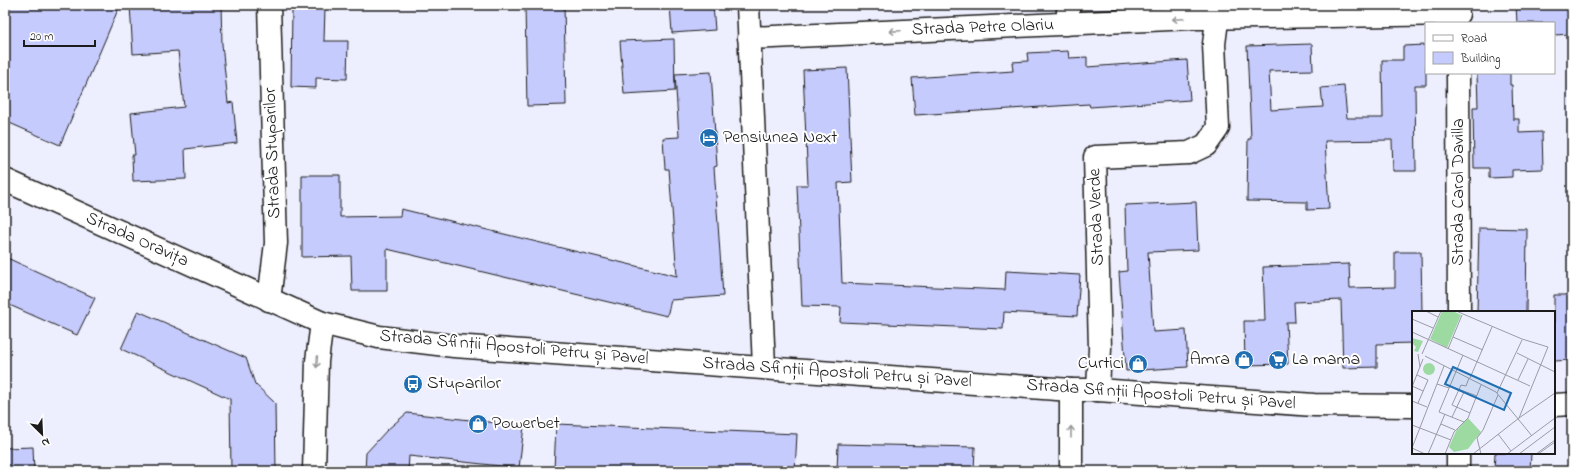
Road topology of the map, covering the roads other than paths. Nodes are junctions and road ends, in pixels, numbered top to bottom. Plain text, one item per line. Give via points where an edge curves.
1 (269, 5) edge
2 (748, 5) edge
3 (1218, 12) edge
4 (1068, 14) edge
5 (1458, 14) edge
6 (749, 38) junction
7 (1458, 74) edge
8 (5, 180) edge
9 (268, 300) junction
10 (1459, 311) edge
11 (322, 323) junction
12 (764, 367) junction
13 (1071, 390) junction
14 (1098, 390) junction
15 (1572, 404) edge
16 (1555, 405) edge
17 (1412, 406) edge
18 (1458, 454) edge
19 (314, 471) edge
20 (1071, 471) edge
21 (1458, 471) edge

1 - 9 street, Strada Stuparilor via 276,243
2 - 6 street
3 -> 4 street, Strada Petre Olariu
3 - 5 street, Strada Petre Olariu
3 - 14 street, Strada Verde via 1214,44 1218,128 1206,145 1189,153 1095,157 1100,348
4 -> 6 street, Strada Petre Olariu
6 - 12 street
7 - 10 street, Strada Carol Davilla
8 - 9 street, Strada Oravița
9 - 11 street, Strada Sfinții Apostoli Petru și Pavel
11 - 12 street, Strada Sfinții Apostoli Petru și Pavel via 379,337 454,346
11 -> 19 street via 317,361
12 - 13 street, Strada Sfinții Apostoli Petru și Pavel
13 - 14 street, Strada Sfinții Apostoli Petru și Pavel
20 -> 13 street
14 - 17 street, Strada Sfinții Apostoli Petru și Pavel via 1314,405
15 - 16 street
18 - 21 street

